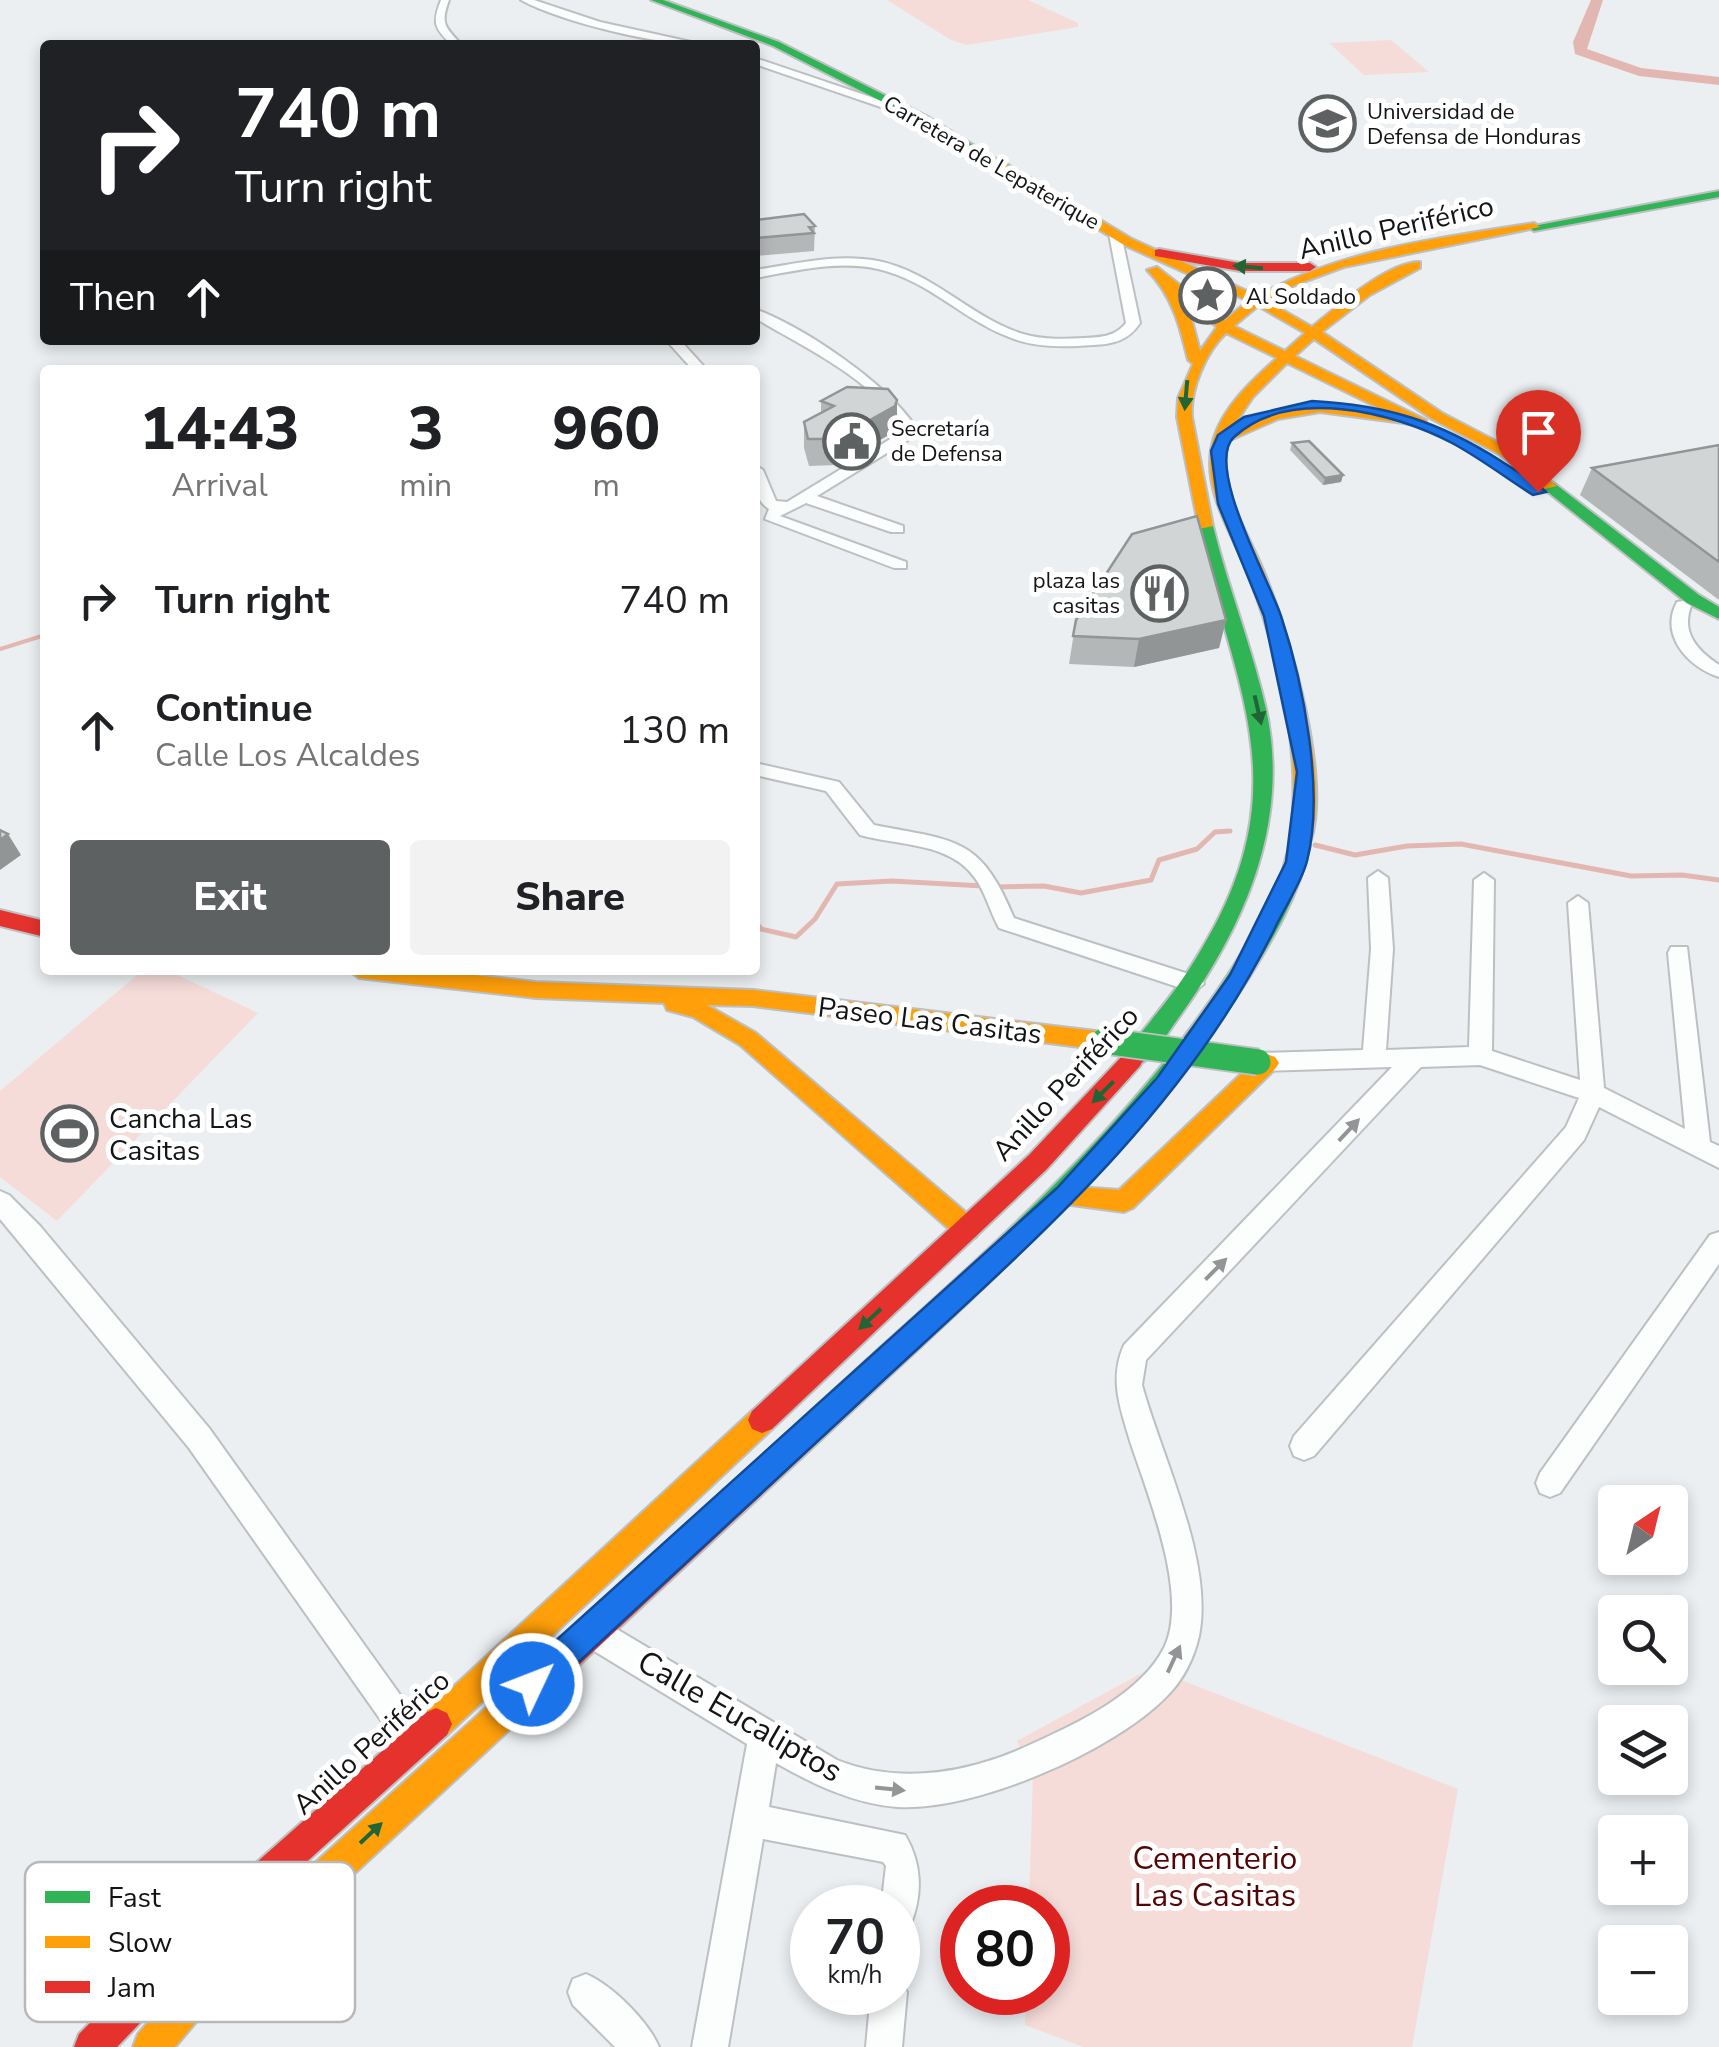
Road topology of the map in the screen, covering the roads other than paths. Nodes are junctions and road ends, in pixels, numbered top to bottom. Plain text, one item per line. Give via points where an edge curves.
1 (445, 0) edge
2 (512, 0) edge
3 (525, 0) edge
4 (654, 0) edge
5 (438, 23) junction
6 (453, 40) edge
7 (463, 40) edge
8 (657, 40) edge
9 (676, 40) edge
10 (727, 40) edge
11 (760, 57) edge
12 (1719, 194) edge
13 (1719, 204) edge
14 (1122, 238) junction
15 (1159, 253) junction
16 (1338, 265) junction
17 (760, 273) edge
18 (1164, 280) junction
19 (1257, 300) junction
20 (1336, 312) junction
21 (760, 316) edge
22 (1289, 319) junction
23 (1231, 322) junction
24 (1308, 338) junction
25 (1249, 340) junction
26 (668, 345) edge
27 (678, 345) edge
28 (1343, 350) junction
29 (1284, 358) junction
30 (1195, 360) junction
31 (685, 365) edge
32 (696, 365) edge
33 (1386, 382) junction
34 (1364, 397) junction
35 (1421, 423) junction
36 (1223, 438) junction
37 (760, 481) edge
38 (806, 498) junction
39 (780, 508) junction
40 (897, 529) dead end
41 (900, 565) dead end
42 (1683, 606) junction
43 (1719, 614) edge
44 (1719, 627) edge
45 (1719, 672) edge
46 (760, 770) edge
47 (1378, 878) dead end
48 (1484, 880) dead end
49 (1578, 904) dead end
50 (0, 918) edge
51 (40, 927) edge
52 (1679, 953) dead end
53 (402, 975) edge
54 (1193, 984) junction
55 (639, 993) junction
56 (752, 998) junction
57 (748, 1038) junction
58 (1417, 1056) junction
59 (1480, 1056) junction
60 (1374, 1059) junction
61 (1263, 1063) junction
62 (1593, 1093) junction
63 (1709, 1153) edge
64 (1066, 1196) junction
65 (0, 1202) edge
66 (966, 1229) junction
67 (1719, 1243) edge
68 (1304, 1446) dead end
69 (1550, 1483) dead end
70 (589, 1630) junction
71 (765, 1736) junction
72 (416, 1744) junction
73 (752, 1820) junction
74 (283, 1862) edge
75 (340, 1862) edge
76 (901, 1885) edge
77 (586, 1992) dead end
78 (887, 2015) edge
79 (114, 2022) edge
80 (173, 2022) edge
81 (92, 2047) edge
82 (152, 2047) edge
83 (642, 2047) edge
84 (710, 2047) edge
85 (884, 2047) edge

1 - 5 street
2 - 8 street
3 - 9 street
4 - 10 main road, Carretera de Lepaterique
5 - 6 street
5 - 7 street
11 - 14 main road, Carretera de Lepaterique via 922,118
12 - 16 main road, Anillo Periférico
13 - 20 main road, Anillo Periférico via 1445,255 1382,278
14 - 15 main road, Carretera de Lepaterique
14 - 17 street via 1133,323 1104,341 1012,335 912,276 876,265 841,262
14 - 18 main road, Carretera de Lepaterique
16 -> 15 main road via 1254,268
15 - 19 main road, Carretera de Lepaterique
16 - 19 main road, Anillo Periférico
18 - 23 main road, Carretera de Lepaterique
18 - 30 main road via 1185,317
19 - 22 main road, Carretera de Lepaterique
19 - 23 main road, Anillo Periférico
20 - 24 main road, Anillo Periférico
20 - 28 main road via 1331,332
21 - 38 street via 882,396 908,426 904,437
22 - 23 main road
22 - 24 main road, Carretera de Lepaterique
23 - 25 main road, Carretera de Lepaterique
23 - 30 main road, Anillo Periférico
24 - 25 main road via 1286,345
24 - 28 main road, Carretera de Lepaterique
24 - 29 main road, Anillo Periférico
25 - 29 main road, Carretera de Lepaterique
26 - 31 street
27 - 32 street
28 - 33 main road, Carretera de Lepaterique
29 - 34 main road, Carretera de Lepaterique
29 - 36 main road, Anillo Periférico via 1242,400
30 -> 54 main road, Anillo Periférico via 1184,405 1214,566 1259,711 1266,768 1254,855
33 - 34 main road via 1358,380
33 - 43 main road, Carretera de Lepaterique via 1504,452
34 - 35 main road, Carretera de Lepaterique
35 - 36 main road via 1362,408 1312,405 1249,420
35 - 42 main road via 1491,458
36 - 64 main road, Anillo Periférico via 1218,451 1226,504 1272,616 1306,772 1297,862 1272,919 1209,1025
37 - 39 street via 770,504
38 - 39 street
38 - 40 street
39 - 41 street via 772,519
42 - 44 main road
42 - 45 street via 1676,628 1697,657
46 - 54 street via 825,782 866,830 950,848 983,869 1006,922
47 - 60 street via 1382,949
48 - 59 street
49 - 62 street
50 - 51 main road
52 - 63 street
53 - 55 main road, Paseo Las Casitas
54 -> 66 main road, Anillo Periférico via 1132,1063
55 - 56 main road, Paseo Las Casitas
55 - 57 main road via 700,1011
56 - 57 main road via 742,1014
56 - 61 main road, Paseo Las Casitas, bridge
57 - 66 main road
58 - 59 street, Paseo Las Casitas
58 - 60 street, Paseo Las Casitas
71 -> 58 street, Calle Eucaliptos via 837,1776 900,1791 984,1780 1076,1740 1159,1686 1178,1656 1185,1579 1128,1385 1134,1354
59 - 62 street, Paseo Las Casitas
60 - 61 street, Paseo Las Casitas
61 - 64 main road via 1124,1201
62 - 63 street, Paseo Las Casitas
62 - 68 street via 1563,1152
64 - 70 main road, Anillo Periférico
65 - 72 street via 199,1438
66 -> 72 main road, Anillo Periférico
67 - 69 street
70 - 71 street, Calle Eucaliptos
75 -> 70 main road, Anillo Periférico
71 - 73 street
72 - 74 main road, Anillo Periférico
73 - 76 street via 893,1847 903,1864
73 - 84 street
77 - 83 street
78 - 85 street
79 - 81 main road, Anillo Periférico
82 -> 80 main road, Anillo Periférico

